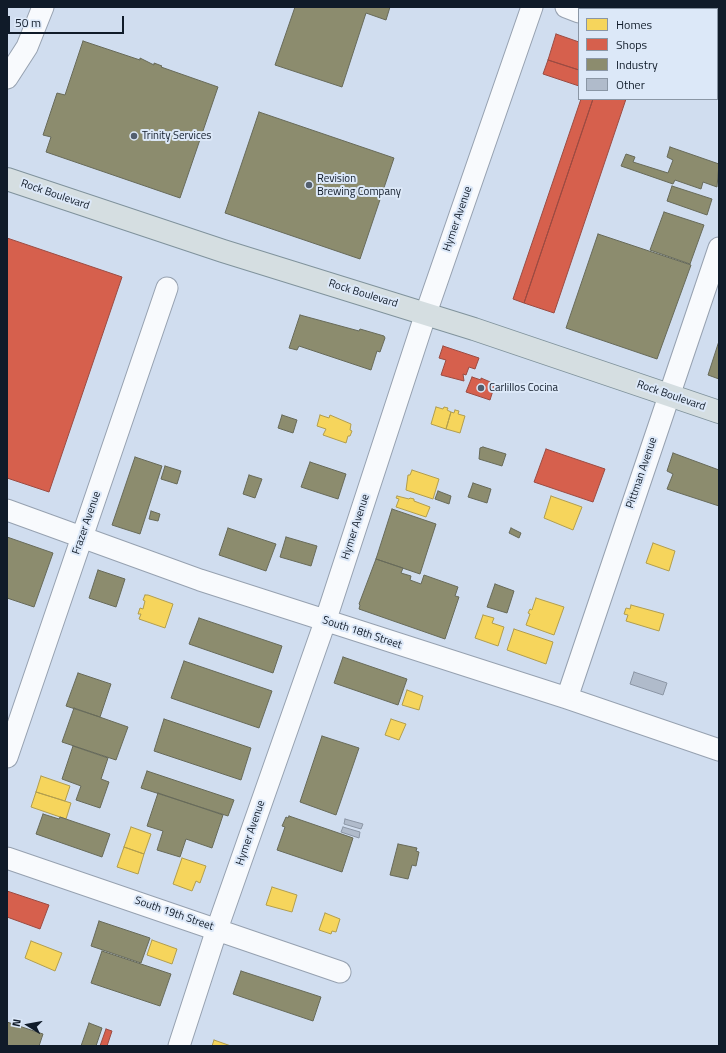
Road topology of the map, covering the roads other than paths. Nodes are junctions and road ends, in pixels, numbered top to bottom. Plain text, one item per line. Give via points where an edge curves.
1 (42, 7) edge
2 (532, 7) edge
3 (566, 7) edge
4 (578, 12) edge
5 (7, 78) edge
6 (7, 179) edge
7 (719, 248) edge
8 (167, 288) dead end
9 (426, 313) junction
10 (668, 395) junction
11 (719, 412) edge
12 (7, 510) edge
13 (82, 538) junction
14 (325, 622) junction
15 (567, 698) junction
16 (719, 750) edge
17 (7, 757) edge
18 (7, 858) edge
19 (217, 929) junction
20 (340, 972) dead end
21 (179, 1046) edge

1 - 5 street via 27,47
2 - 9 street, Hymer Avenue
3 - 4 street
6 - 9 main road, Rock Boulevard via 223,251
7 - 10 street, Pittman Avenue
8 - 13 street, Frazer Avenue
9 - 10 main road, Rock Boulevard
9 - 14 street, Hymer Avenue
10 - 11 main road, Rock Boulevard
10 - 15 street, Pittman Avenue
12 - 13 street, South 18th Street
13 - 14 street, South 18th Street
13 - 17 street, Frazer Avenue
14 - 15 street, South 18th Street
14 - 19 street, Hymer Avenue
15 - 16 street, South 18th Street
18 - 19 street, South 19th Street
19 - 20 street, South 19th Street
19 - 21 street, Hymer Avenue

